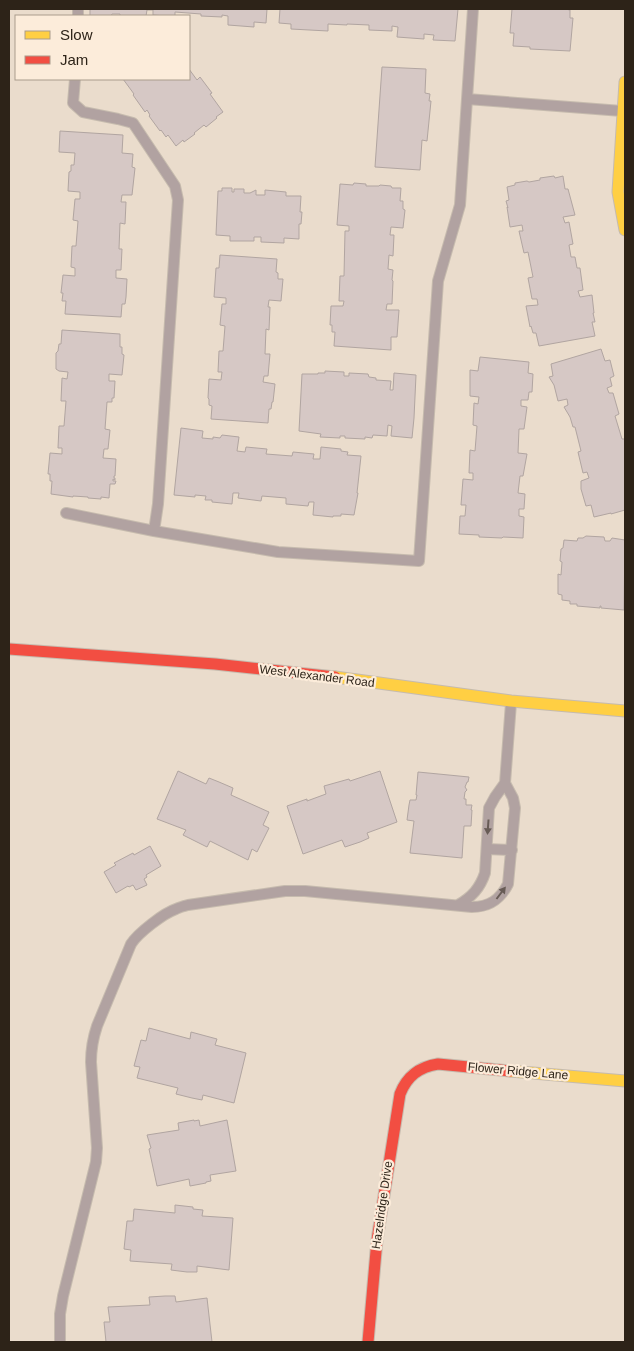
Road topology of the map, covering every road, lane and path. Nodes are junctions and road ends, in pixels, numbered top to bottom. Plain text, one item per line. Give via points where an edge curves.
1 (473, 9) edge
2 (75, 80) edge
3 (625, 82) edge
4 (467, 99) junction
5 (624, 111) edge
6 (625, 230) edge
7 (66, 513) dead end
8 (154, 531) junction
9 (9, 649) edge
10 (512, 700) junction
11 (625, 710) edge
12 (505, 783) junction
13 (487, 849) junction
14 (512, 850) junction
15 (458, 905) junction
16 (413, 1073) joint
17 (625, 1081) edge
18 (60, 1342) edge
19 (368, 1342) edge

1 - 4 lane
2 - 8 lane via 74,103 83,112 133,123 175,186 178,200
3 - 5 street
4 - 5 lane
4 - 8 lane via 460,205 438,281 419,561 278,552
5 - 6 street via 618,192
7 - 8 lane
9 - 10 street, West Alexander Road via 215,664
10 - 11 street, West Alexander Road
10 - 12 lane
12 -> 13 lane via 489,808
12 - 14 lane via 515,808
13 - 14 lane
13 - 15 lane via 482,881 472,896
15 -> 14 lane via 480,907 497,900 508,884
15 - 18 lane via 285,891 188,905 175,909 140,932 131,944 93,1038 91,1062 96,1162 63,1296
16 - 17 street, Flower Ridge Lane via 438,1064
16 - 19 street, Hazelridge Drive via 400,1094 387,1171

